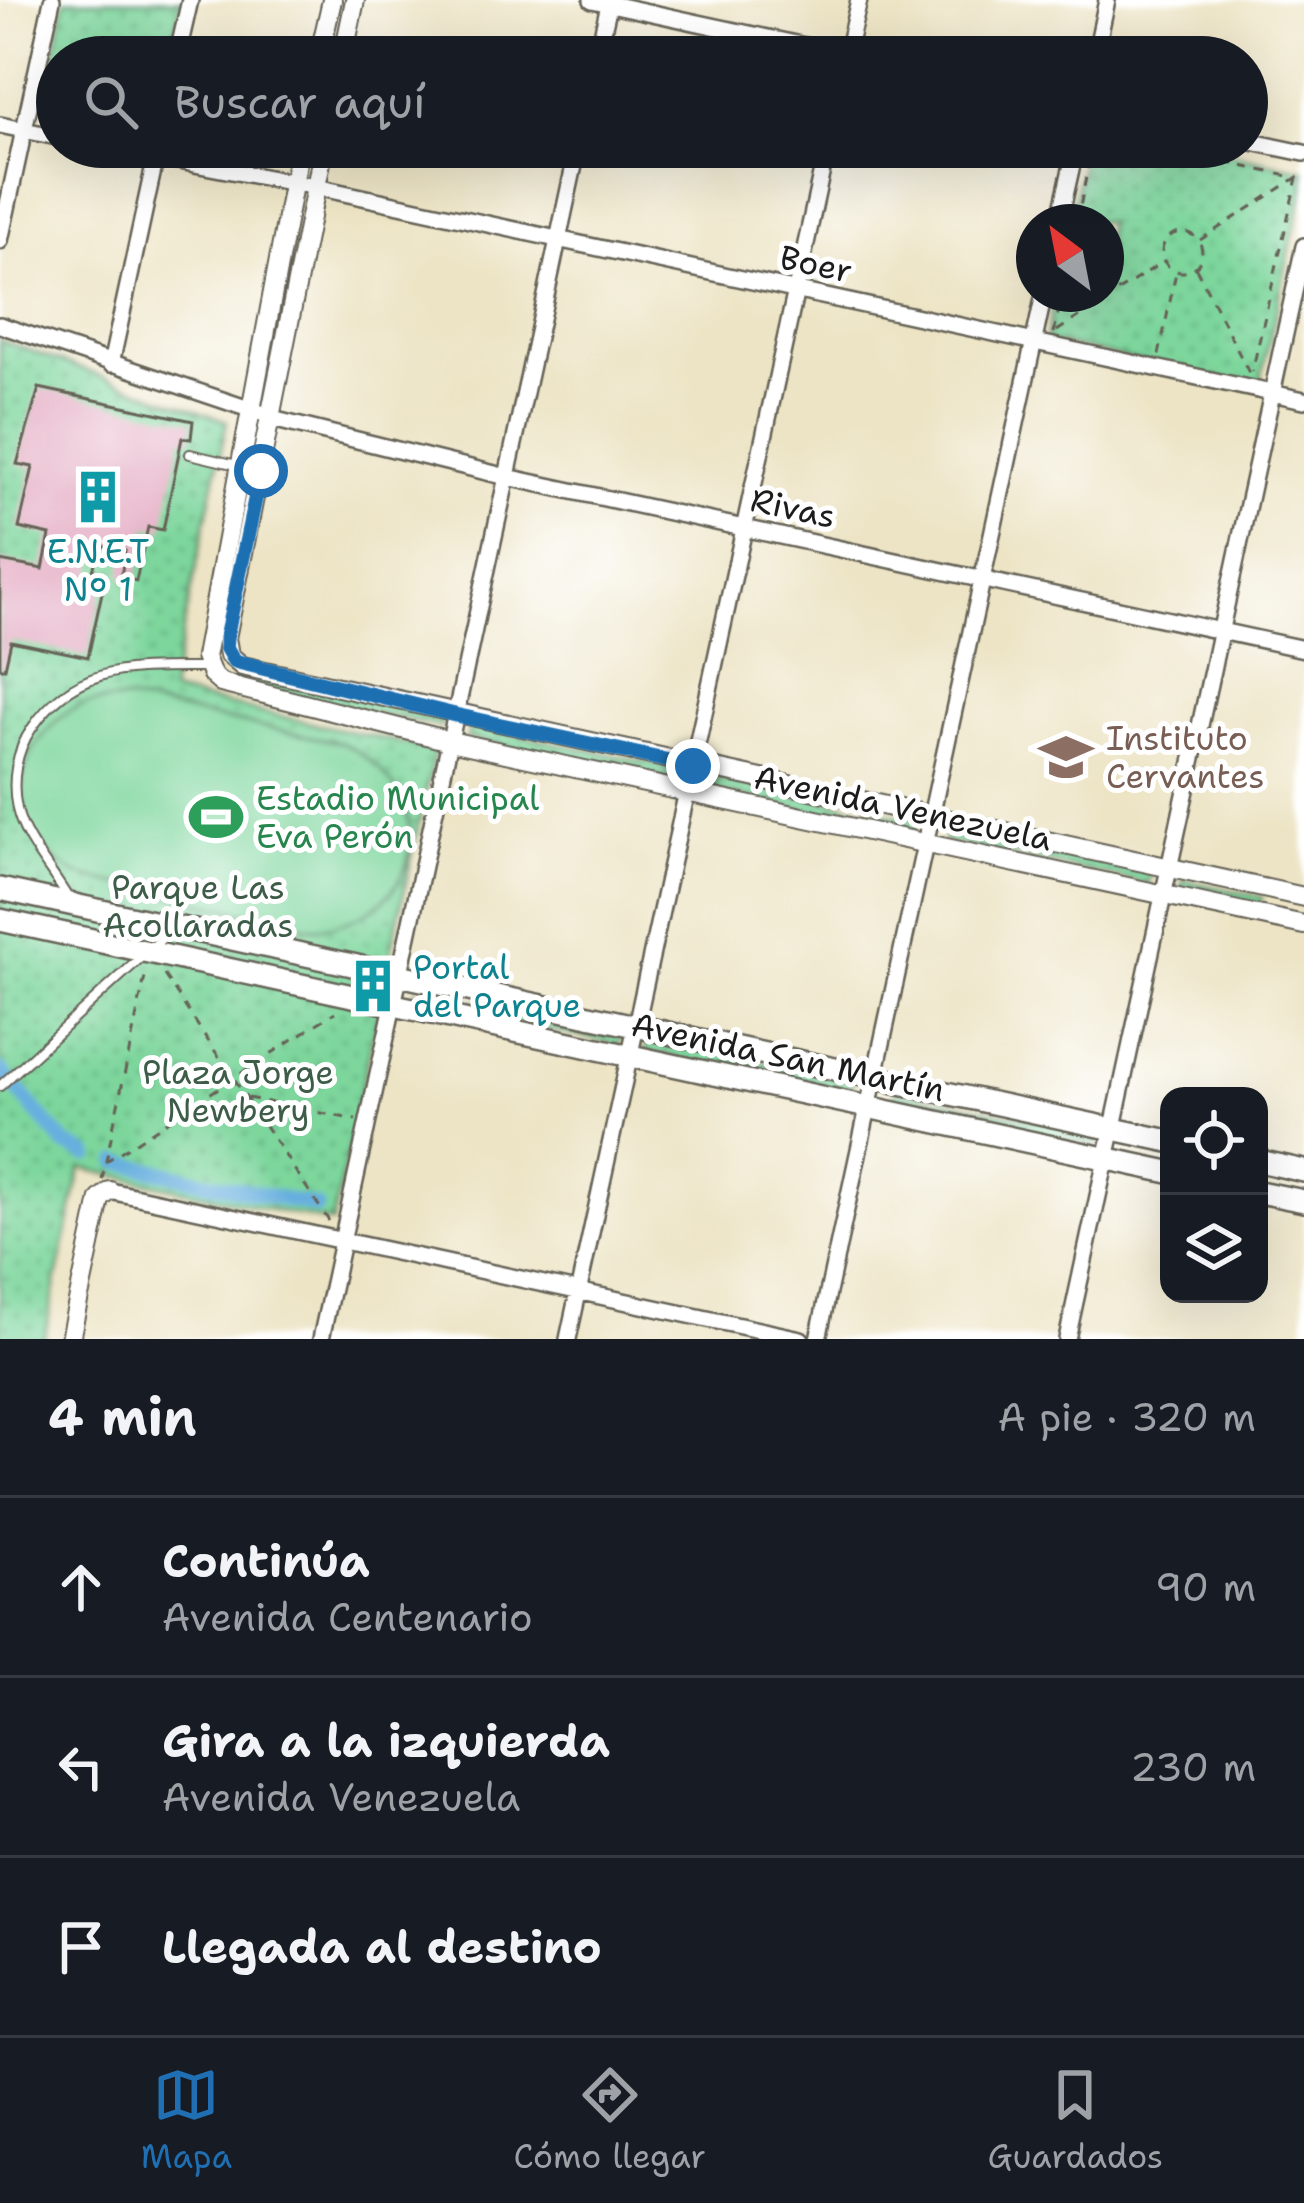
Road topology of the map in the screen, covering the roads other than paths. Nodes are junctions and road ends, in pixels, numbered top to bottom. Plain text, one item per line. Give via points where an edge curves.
1 (52, 0) edge
2 (190, 0) edge
3 (332, 0) edge
4 (356, 0) edge
5 (859, 0) edge
6 (1107, 0) edge
7 (603, 1) edge
8 (45, 36) edge
9 (182, 36) edge
10 (324, 36) edge
11 (348, 36) edge
12 (599, 36) edge
13 (760, 36) edge
14 (853, 36) edge
15 (1099, 36) edge
16 (36, 77) edge
17 (0, 125) edge
18 (25, 130) junction
19 (36, 132) edge
20 (1268, 146) edge
21 (1304, 154) edge
22 (154, 168) edge
23 (221, 168) edge
24 (296, 168) edge
25 (320, 168) edge
26 (573, 168) edge
27 (822, 168) edge
28 (1072, 168) edge
29 (292, 186) junction
30 (316, 188) junction
31 (1064, 204) edge
32 (558, 239) junction
33 (0, 241) edge
34 (1304, 246) edge
35 (796, 290) junction
36 (1040, 312) edge
37 (0, 325) edge
38 (1034, 342) junction
39 (111, 364) junction
40 (1272, 393) junction
41 (1304, 400) edge
42 (261, 413) junction
43 (190, 454) dead end
44 (251, 469) junction
45 (506, 477) junction
46 (744, 528) junction
47 (982, 580) junction
48 (1221, 631) junction
49 (1304, 649) edge
50 (229, 655) junction
51 (210, 671) junction
52 (455, 715) junction
53 (450, 740) junction
54 (693, 766) junction
55 (687, 792) junction
56 (931, 817) junction
57 (925, 843) junction
58 (1169, 868) junction
59 (0, 889) edge
60 (1164, 895) junction
61 (1304, 897) edge
62 (72, 905) junction
63 (0, 920) edge
64 (1304, 925) edge
65 (176, 926) junction
66 (147, 953) junction
67 (399, 976) junction
68 (392, 1005) junction
69 (636, 1027) junction
70 (630, 1056) junction
71 (875, 1077) junction
72 (0, 1086) edge
73 (868, 1108) junction
74 (1113, 1128) junction
75 (1160, 1139) edge
76 (1106, 1159) junction
77 (1268, 1163) edge
78 (1160, 1170) edge
79 (1304, 1171) edge
80 (110, 1190) joint
81 (1268, 1194) edge
82 (1304, 1201) edge
83 (342, 1240) junction
84 (579, 1291) junction
85 (70, 1339) edge
86 (321, 1339) edge
87 (568, 1339) edge
88 (801, 1339) edge
89 (818, 1339) edge
90 (1067, 1339) edge

1 - 8 street
2 - 9 street
3 - 10 street
4 - 11 street
5 - 14 street
6 - 15 street
7 - 12 street
7 - 13 street
16 - 18 street
17 - 18 street
18 - 19 street
18 - 33 street
20 - 21 street
22 - 39 street
23 - 29 street, Boer
24 - 29 street
25 - 30 street
26 - 32 street
27 - 35 street
28 - 31 street
29 - 30 street, Boer
29 - 42 street
30 - 32 street, Boer
30 - 42 street
32 - 35 street, Boer
32 - 45 street
34 - 40 street
35 - 38 street, Boer
35 - 46 street
36 - 38 street
37 - 39 street, Rivas
38 - 40 street, Boer
38 - 47 street
39 - 42 street, Rivas
40 - 41 street, Boer
40 - 48 street
42 - 44 street
42 - 45 street, Rivas
43 - 44 lane
44 - 50 street
44 - 51 street via 205,657
45 - 46 street, Rivas
45 - 52 street
46 - 47 street, Rivas
46 - 54 street
47 - 48 street, Rivas
47 - 56 street
48 - 49 street, Rivas
48 - 58 street
50 - 51 street
50 - 52 street, Avenida Venezuela via 242,666
51 - 53 street, Avenida Venezuela via 229,685
51 - 62 lane via 130,670 85,679 64,691 27,736 16,761 16,807
52 - 53 street
52 - 54 street, Avenida Venezuela
53 - 55 street, Avenida Venezuela
53 - 67 street
54 - 55 street
54 - 56 street, Avenida Venezuela
55 - 57 street, Avenida Venezuela
55 - 69 street
56 - 57 street
56 - 58 street, Avenida Venezuela
57 - 60 street, Avenida Venezuela
57 - 71 street
58 - 60 street
58 - 61 street, Avenida Venezuela
59 - 62 main road, Avenida San Martín
60 - 64 street, Avenida Venezuela
60 - 74 street
62 - 65 main road, Avenida San Martín
63 - 66 main road, Avenida San Martín
65 - 66 lane
65 - 67 main road, Avenida San Martín
66 - 68 main road, Avenida San Martín
66 - 72 lane
67 - 68 street
67 - 69 main road, Avenida San Martín
68 - 70 main road, Avenida San Martín
68 - 83 street
69 - 70 street
69 - 71 main road, Avenida San Martín
70 - 73 main road, Avenida San Martín
70 - 84 street
71 - 73 street
71 - 74 main road, Avenida San Martín
73 - 76 main road, Avenida San Martín
73 - 89 street
74 - 75 main road, Avenida San Martín
74 - 76 street
76 - 78 main road, Avenida San Martín
76 - 90 street
77 - 79 main road
80 - 83 street
80 - 85 street via 100,1199
81 - 82 main road
83 - 84 street
83 - 86 street
84 - 87 street
84 - 88 street

